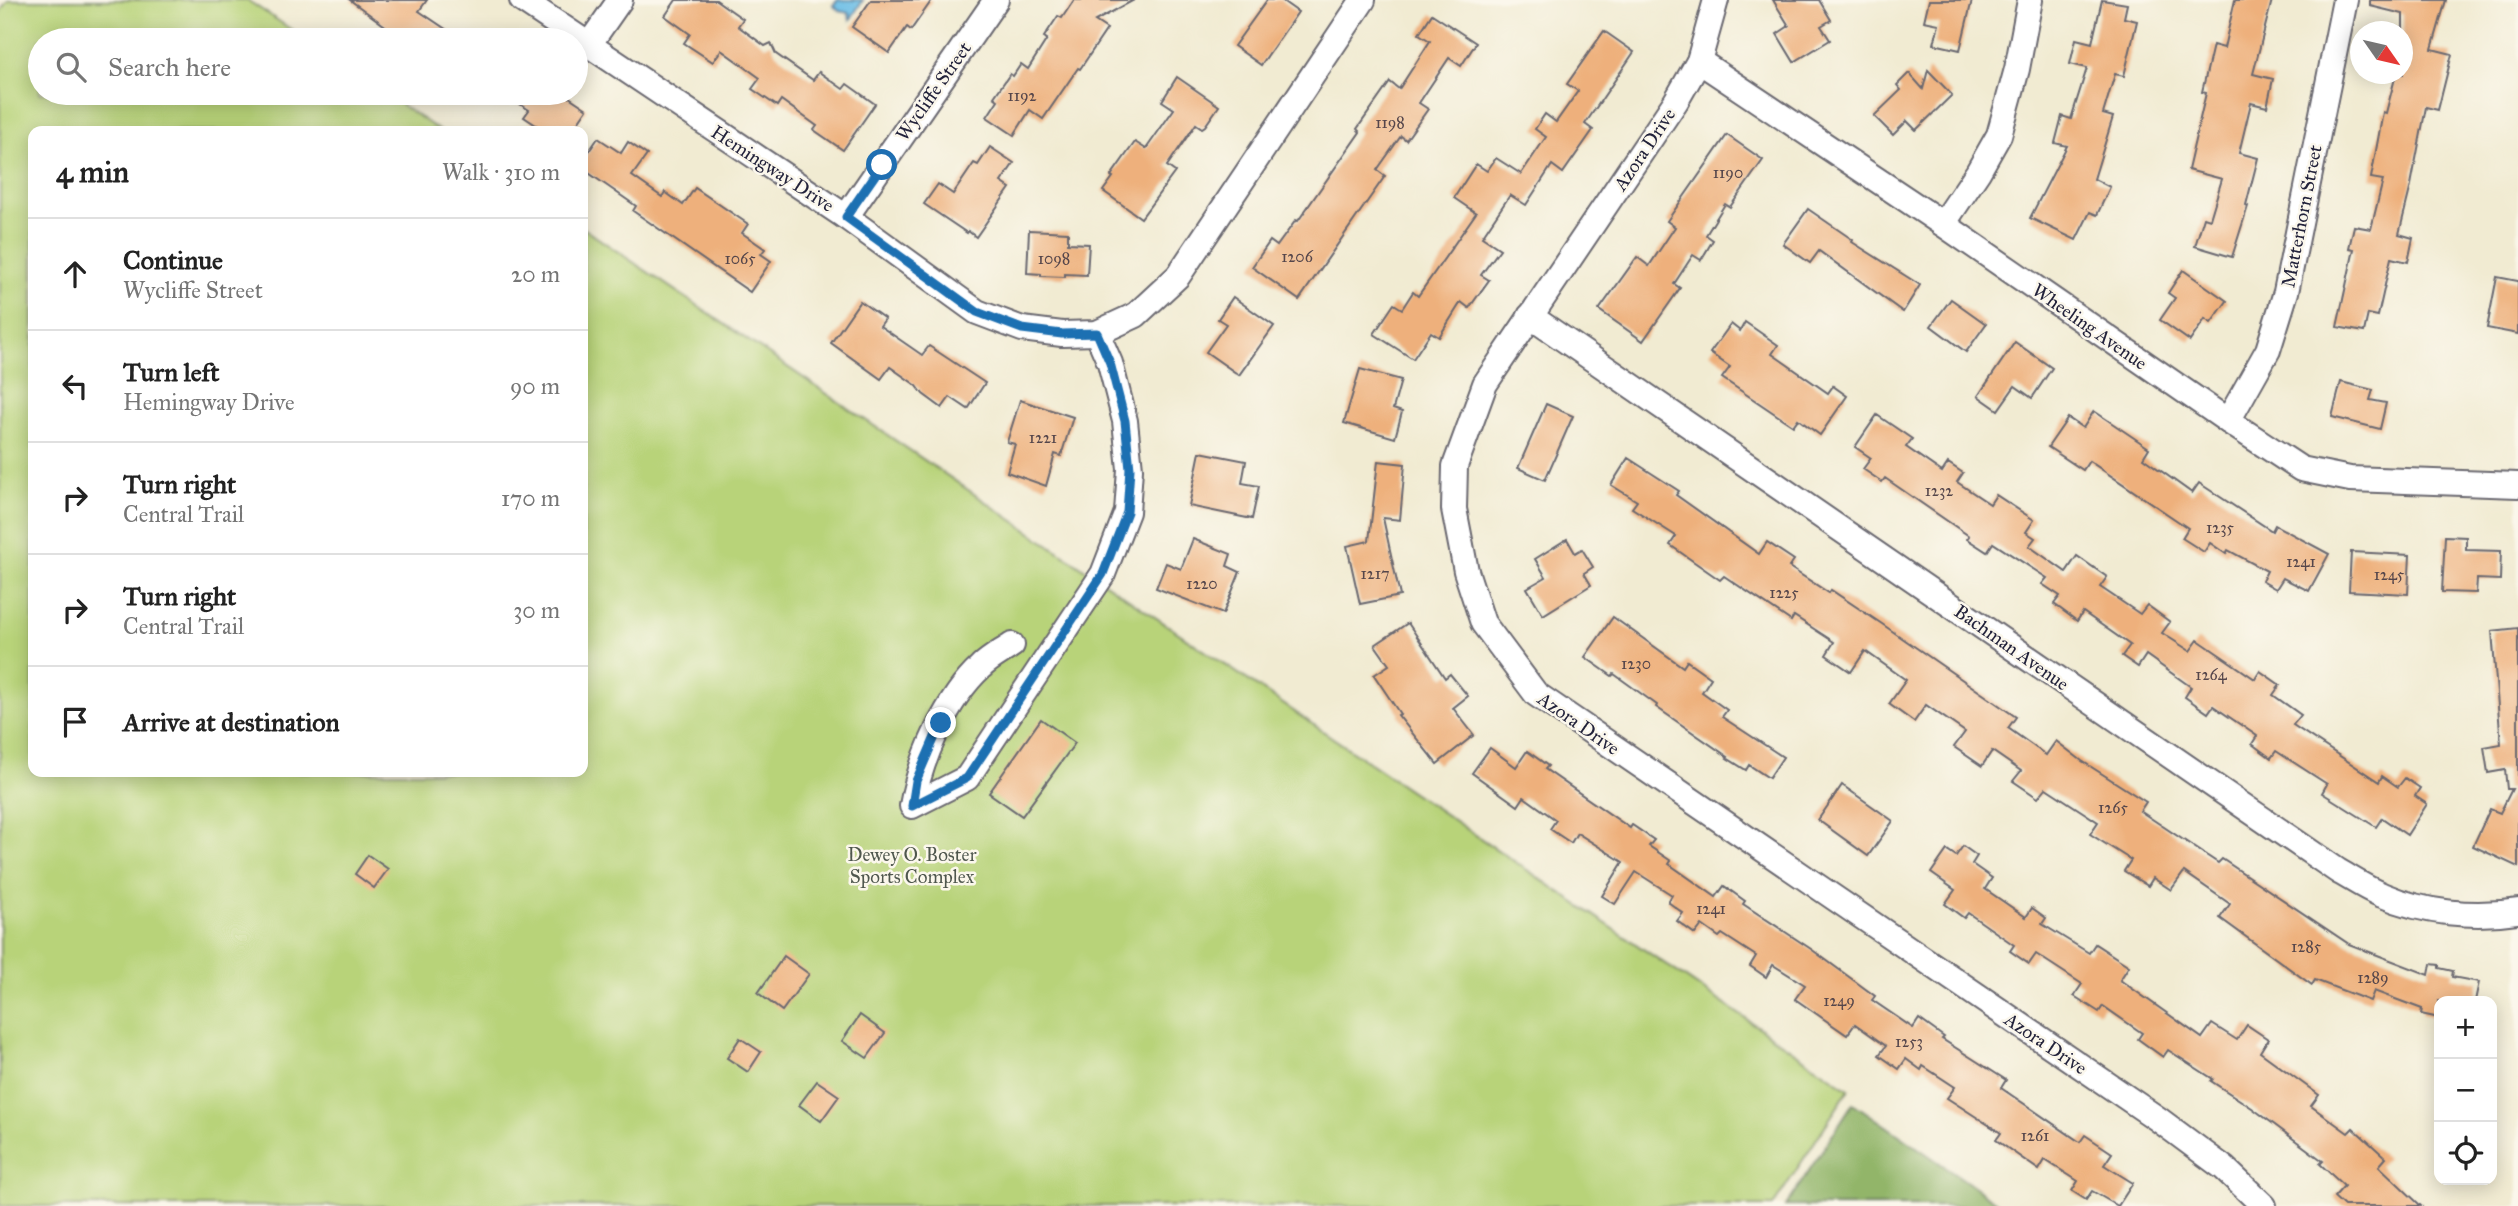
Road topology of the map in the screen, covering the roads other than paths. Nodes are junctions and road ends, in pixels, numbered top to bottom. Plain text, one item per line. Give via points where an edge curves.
1 (522, 0) edge
2 (620, 0) edge
3 (996, 0) edge
4 (1363, 0) edge
5 (1716, 0) edge
6 (2030, 0) edge
7 (2345, 0) edge
8 (562, 28) edge
9 (588, 46) joint
10 (1699, 61) junction
11 (846, 217) junction
12 (1943, 224) junction
13 (1530, 316) junction
14 (1097, 333) junction
15 (2228, 421) junction
16 (2518, 485) edge
17 (1012, 645) dead end
18 (2518, 911) edge
19 (2264, 1206) edge

1 - 8 street, Hemingway Drive
2 - 9 street
3 - 11 street, Wycliffe Street
4 - 14 street, Hemingway Drive via 1178,276 1136,315
5 - 10 street, Azora Drive
6 - 12 street via 1999,135
7 - 15 street, Matterhorn Street via 2286,292 2268,350
9 - 11 street, Hemingway Drive
10 - 12 street, Wheeling Avenue
10 - 13 street, Azora Drive
11 - 14 street, Hemingway Drive via 977,312 1022,329
12 - 15 street, Wheeling Avenue
13 - 18 street, Bachman Avenue via 2338,871 2381,895 2428,911
13 - 19 street, Azora Drive via 1485,384 1455,466 1454,509 1466,571 1483,623 1536,694 2158,1119 2224,1168
14 - 17 street via 1125,421 1130,469 1127,512 1103,574 967,778 912,806 916,781 959,692 981,666
15 - 16 street, Wheeling Avenue via 2301,468 2350,479

